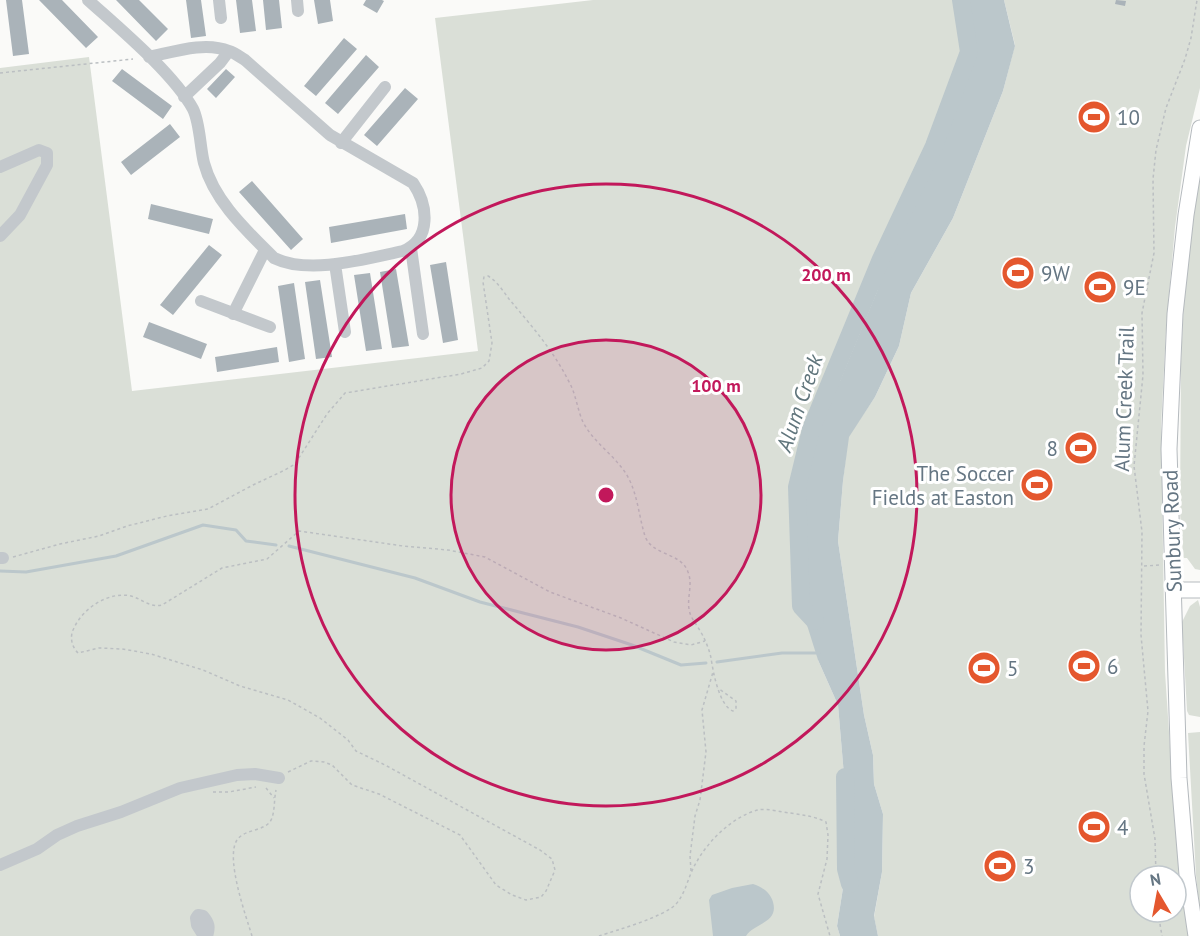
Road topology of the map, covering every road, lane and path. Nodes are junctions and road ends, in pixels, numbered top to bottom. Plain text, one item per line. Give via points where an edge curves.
1 (88, 0) edge
2 (219, 0) edge
3 (1197, 0) edge
4 (221, 18) dead end
5 (229, 51) junction
6 (149, 57) junction
7 (0, 73) edge
8 (385, 87) dead end
9 (184, 97) junction
10 (1200, 128) edge
11 (341, 143) junction
12 (0, 167) edge
13 (0, 236) edge
14 (414, 245) junction
15 (266, 250) junction
16 (335, 264) junction
17 (201, 301) dead end
18 (233, 314) junction
19 (270, 327) dead end
20 (345, 332) dead end
21 (423, 334) dead end
22 (2, 558) edge
23 (1173, 564) junction
24 (1143, 566) junction
25 (1174, 590) junction
26 (1200, 590) edge
27 (705, 641) junction
28 (713, 671) junction
29 (718, 688) junction
30 (279, 778) junction
31 (211, 792) dead end
32 (274, 799) junction
33 (1156, 864) edge
34 (0, 865) edge
35 (691, 871) junction
36 (252, 936) edge
37 (599, 936) edge
38 (830, 936) edge
39 (1196, 936) edge

1 - 6 street
2 - 4 street
3 - 24 path, Alum Creek Trail via 1185,59 1166,108 1153,179 1154,253 1142,313 1143,375 1134,466
5 - 6 street via 198,48
5 - 9 street
5 - 11 street via 260,72
6 - 7 path
6 - 9 street
8 - 11 street
9 - 15 street via 193,110 204,165 218,195
10 - 23 main road, Sunbury Road via 1186,215 1172,355 1169,449
11 - 14 street via 413,183 426,221
12 - 13 street via 39,150 47,153 47,165 20,215
14 - 16 street
14 - 21 street
15 - 16 street via 284,263
15 - 18 street
16 - 20 street
17 - 18 street
18 - 19 street
22 - 27 path via 208,509 295,464 345,393 482,368 489,361 492,343 483,282 488,276 541,337 568,379 583,422 629,478 648,543 681,562 688,571 688,608
23 - 24 path
23 - 25 main road, Sunbury Road
24 - 33 path, Alum Creek Trail via 1141,635 1148,711 1144,774
25 - 26 main road
25 - 39 main road, Sunbury Road via 1179,778
27 - 28 path
27 - 30 path via 691,645 674,642 550,592 485,557 299,531 267,559 222,568 162,605 116,595 103,599 85,613 71,638 78,654 99,648 151,654 288,700 320,718 356,751 540,850 552,859 555,870 541,897 526,900 496,885 460,835 380,794 352,785 332,765 311,761
28 - 29 path
28 - 35 path via 702,710 706,752
29 - 29 path via 728,710 736,709 736,701
30 - 32 path
30 - 34 street via 237,775 180,788 77,826
31 - 32 path via 262,786
32 - 36 path via 269,824 242,836 235,847 237,883
35 - 37 path via 674,906
35 - 38 path via 709,844 744,816 760,809 818,817 826,822 828,835 818,894

